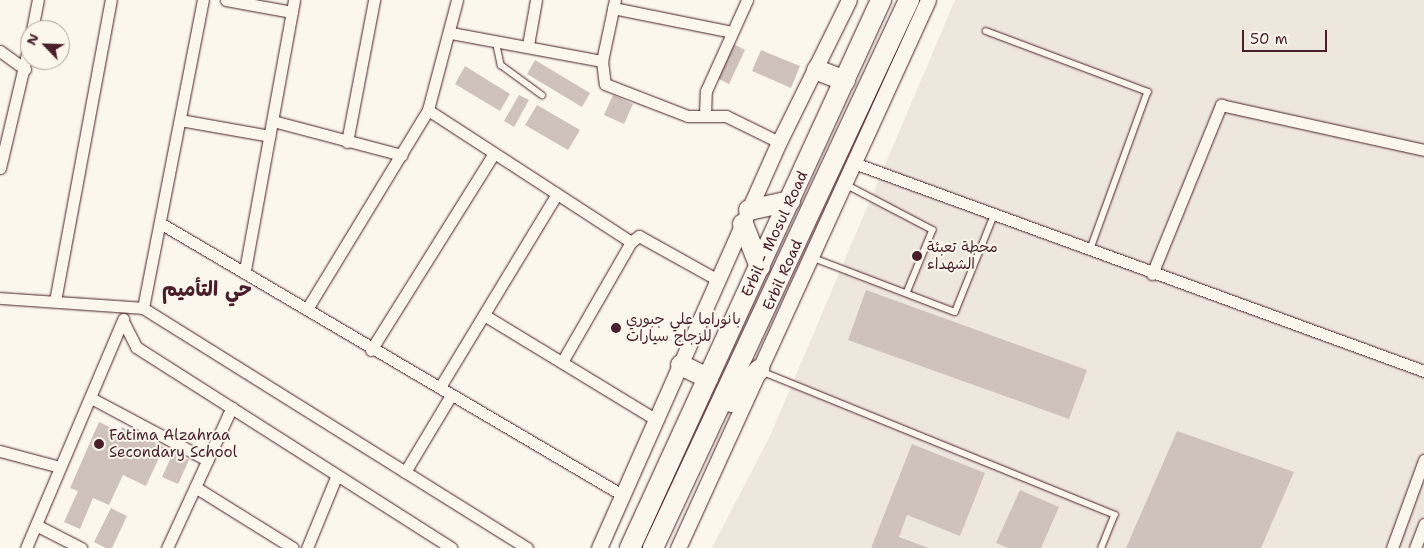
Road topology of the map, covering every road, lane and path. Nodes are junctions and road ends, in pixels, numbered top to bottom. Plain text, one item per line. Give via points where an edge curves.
1 (38, 0) edge
2 (111, 0) edge
3 (204, 0) edge
4 (226, 0) edge
5 (374, 0) edge
6 (457, 0) edge
7 (536, 0) edge
8 (747, 0) edge
9 (849, 0) edge
10 (881, 0) edge
11 (921, 1) edge
12 (614, 4) edge
13 (293, 6) edge
14 (34, 20) edge
15 (986, 31) dead end
16 (732, 32) junction
17 (451, 33) junction
18 (496, 40) junction
19 (528, 44) junction
20 (0, 51) edge
21 (602, 61) junction
22 (20, 65) edge
23 (25, 70) edge
24 (817, 70) junction
25 (845, 81) junction
26 (542, 95) dead end
27 (428, 110) junction
28 (705, 115) junction
29 (180, 120) junction
30 (272, 121) junction
31 (270, 136) junction
32 (347, 142) junction
33 (779, 142) junction
34 (1424, 150) edge
35 (494, 153) junction
36 (402, 155) junction
37 (854, 163) junction
38 (0, 165) edge
39 (844, 184) junction
40 (557, 194) junction
41 (790, 201) junction
42 (994, 215) junction
43 (746, 217) junction
44 (160, 223) junction
45 (631, 242) junction
46 (1090, 251) junction
47 (811, 257) junction
48 (760, 267) junction
49 (245, 270) junction
50 (1152, 274) junction
51 (718, 280) junction
52 (907, 293) junction
53 (0, 298) edge
54 (55, 301) junction
55 (119, 308) junction
56 (143, 308) junction
57 (307, 309) junction
58 (484, 315) junction
59 (124, 324) junction
60 (371, 350) junction
61 (562, 362) junction
62 (681, 365) junction
63 (759, 370) junction
64 (1424, 371) edge
65 (708, 378) junction
66 (440, 387) junction
67 (451, 394) junction
68 (91, 398) junction
69 (232, 407) junction
70 (716, 418) junction
71 (657, 420) junction
72 (0, 451) edge
73 (207, 460) junction
74 (1424, 460) edge
75 (60, 468) junction
76 (405, 472) junction
77 (336, 477) junction
78 (195, 487) junction
79 (624, 496) junction
80 (1424, 524) edge
81 (36, 525) junction
82 (1422, 537) edge
83 (310, 547) edge
84 (26, 548) edge
85 (81, 548) edge
86 (167, 548) edge
87 (293, 548) edge
88 (451, 548) edge
89 (527, 548) edge
90 (599, 548) edge
91 (630, 548) edge
92 (653, 548) edge
93 (678, 548) edge
94 (1102, 548) edge
95 (1392, 548) edge
96 (1415, 548) edge

1 - 14 street
2 - 54 street
3 - 29 street
4 - 13 street
5 - 32 street
6 - 17 street
7 - 19 street
8 - 16 street
9 - 24 main road
10 - 25 highway, Erbil - Mosul Road
11 - 37 main road
11 - 70 highway, Erbil Road
12 - 16 street
12 - 21 street
13 - 30 street
15 - 46 lane via 1148,92
16 - 28 street via 706,91
17 - 18 street
17 - 27 street
18 - 19 street
18 - 26 lane via 501,65
19 - 21 street
20 - 22 street
21 - 28 street via 605,84 688,116
23 - 38 street
24 - 25 highway
24 - 33 main road
25 - 41 highway, Erbil - Mosul Road
27 - 35 street
27 - 36 street
28 - 33 street via 726,116
29 - 31 street
29 - 44 street
30 - 31 street
30 - 32 street
31 - 49 street
32 - 36 street
33 - 43 main road
34 - 50 street via 1221,106
35 - 40 street
35 - 60 street
36 - 57 street
37 - 39 main road
37 - 42 street
39 - 47 main road
39 - 52 lane via 934,230
40 - 45 street
40 - 58 street
41 - 43 highway
41 - 48 highway, Erbil - Mosul Road
42 - 46 street
42 - 52 lane via 955,312
43 - 48 highway
43 - 51 main road
44 - 49 street
44 - 56 street
45 - 51 street via 639,236
45 - 61 street
46 - 50 street
47 - 52 lane
47 - 63 main road
48 - 65 highway, Erbil - Mosul Road
49 - 57 street
50 - 64 street
51 - 62 main road
53 - 54 street
54 - 55 street
55 - 56 street
55 - 59 street
56 - 76 street
57 - 60 street
58 - 61 street
58 - 66 street
59 - 68 street
59 - 69 street via 136,347
60 - 66 street
61 - 71 street
62 - 65 highway
62 - 71 main road
63 - 70 highway
63 - 93 main road
63 - 94 lane via 1116,515
65 - 91 highway, Erbil - Mosul Road
66 - 67 street
67 - 76 street
67 - 79 street
68 - 73 street
68 - 75 street
69 - 73 street
69 - 77 street
70 - 92 highway, Erbil Road
71 - 79 main road
72 - 75 street
73 - 78 street
74 - 95 street
75 - 81 street
76 - 89 street
77 - 83 street
77 - 88 street
78 - 86 street
78 - 87 street
79 - 90 main road
80 - 82 street
81 - 84 street
81 - 85 street
82 - 96 street

